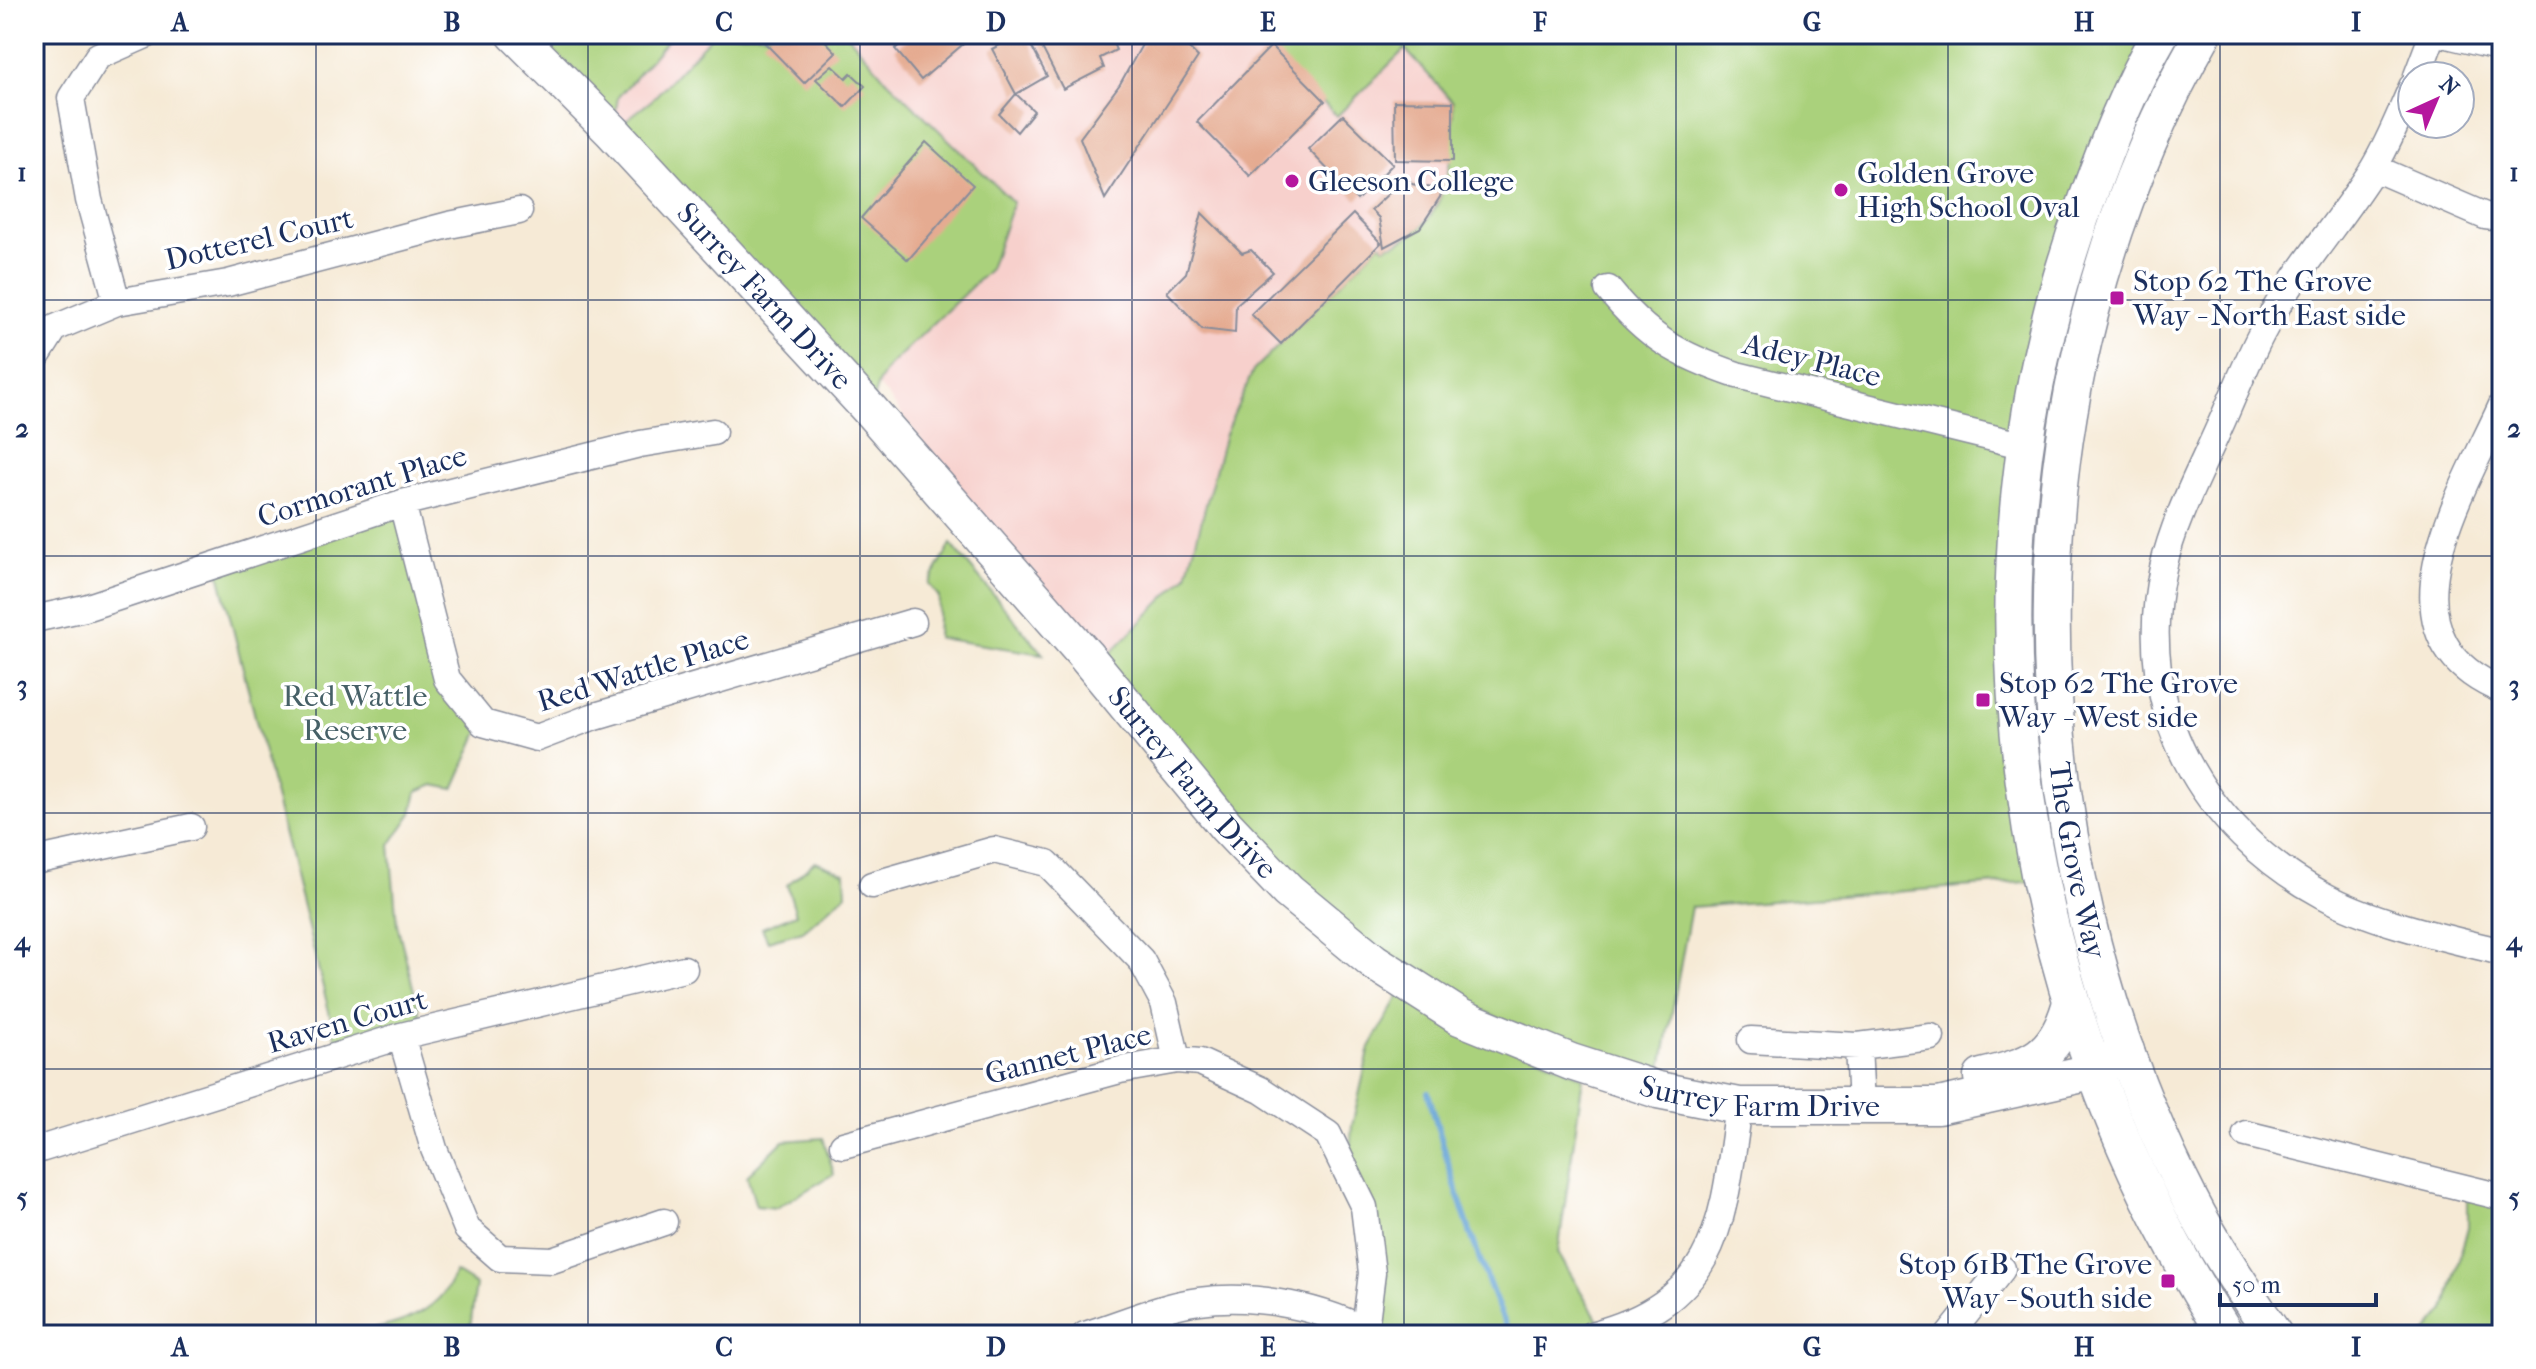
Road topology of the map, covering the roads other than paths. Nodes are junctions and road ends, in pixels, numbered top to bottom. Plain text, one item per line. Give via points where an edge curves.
1 (148, 34) edge
2 (515, 34) edge
3 (2160, 34) edge
4 (2203, 34) edge
5 (2433, 34) edge
6 (2443, 34) edge
7 (2502, 48) edge
8 (2423, 60) edge
9 (2396, 121) edge
10 (2374, 168) junction
11 (519, 211) dead end
12 (2502, 218) edge
13 (1608, 289) dead end
14 (117, 302) junction
15 (34, 361) edge
16 (2502, 405) edge
17 (713, 432) dead end
18 (2025, 446) junction
19 (2063, 452) junction
20 (402, 503) junction
21 (34, 619) edge
22 (913, 622) dead end
23 (2502, 690) edge
24 (191, 827) dead end
25 (34, 861) edge
26 (872, 885) dead end
27 (2502, 952) edge
28 (684, 969) dead end
29 (2070, 1006) junction
30 (401, 1036) junction
31 (1931, 1037) dead end
32 (1751, 1040) dead end
33 (1858, 1046) junction
34 (2126, 1051) junction
35 (1177, 1060) junction
36 (2089, 1062) junction
37 (2011, 1070) junction
38 (1874, 1105) junction
39 (1739, 1106) junction
40 (2246, 1134) dead end
41 (843, 1145) dead end
42 (34, 1151) edge
43 (2502, 1197) edge
44 (664, 1222) dead end
45 (2002, 1269) dead end
46 (1369, 1332) edge
47 (1602, 1334) edge
48 (1085, 1335) edge
49 (1949, 1335) edge
50 (2226, 1335) edge
51 (2274, 1335) edge

1 - 14 street via 98,56 71,98 89,200
2 - 39 main road, Surrey Farm Drive via 870,410 1085,655 1226,826 1288,891 1374,962 1460,1017 1658,1090
3 - 18 main road, The Grove Way via 2121,114 2073,236 2031,393
4 - 19 main road, The Grove Way via 2157,127 2110,248 2084,342
5 - 8 street
6 - 7 street
9 - 10 street
10 - 12 street via 2485,216
10 - 27 street via 2294,276 2262,331 2183,510 2163,568 2157,677 2170,725 2195,778 2229,825 2271,861 2325,896 2425,933
11 - 14 street, Dotterel Court via 228,283
13 - 18 street, Adey Place via 1640,326 1691,359
14 - 15 street, Dotterel Court via 55,328
16 - 23 street via 2446,529 2434,563 2431,603 2444,642 2463,668
17 - 20 street, Cormorant Place via 640,444
18 - 19 main road
18 - 29 main road, The Grove Way via 2012,584 2017,729 2032,846
19 - 34 main road, The Grove Way via 2052,581 2058,753 2086,921
20 - 21 street, Cormorant Place via 85,608
20 - 22 street, Red Wattle Place via 447,679 483,723 537,738
24 - 25 street
26 - 35 street via 994,850 1047,863 1141,960 1164,1003
28 - 30 street, Raven Court
29 - 36 main road, The Grove Way
29 - 37 main road via 2056,1042
30 - 42 street, Raven Court
30 - 44 street via 434,1149 467,1229 500,1258 552,1260
31 - 33 street
32 - 33 street
33 - 38 street
34 - 36 main road
34 - 51 main road, The Grove Way via 2191,1202
35 - 41 street, Gannet Place via 1120,1070
35 - 46 street, Gannet Place via 1200,1062 1261,1090 1328,1134 1364,1207 1372,1273
36 - 37 main road
36 - 38 main road, Surrey Farm Drive via 1962,1102
36 - 50 main road, The Grove Way via 2150,1205
37 - 38 main road
38 - 39 main road, Surrey Farm Drive
39 - 47 street via 1716,1238 1699,1270 1653,1311
40 - 43 street
45 - 49 street
46 - 48 street via 1267,1300 1198,1301

